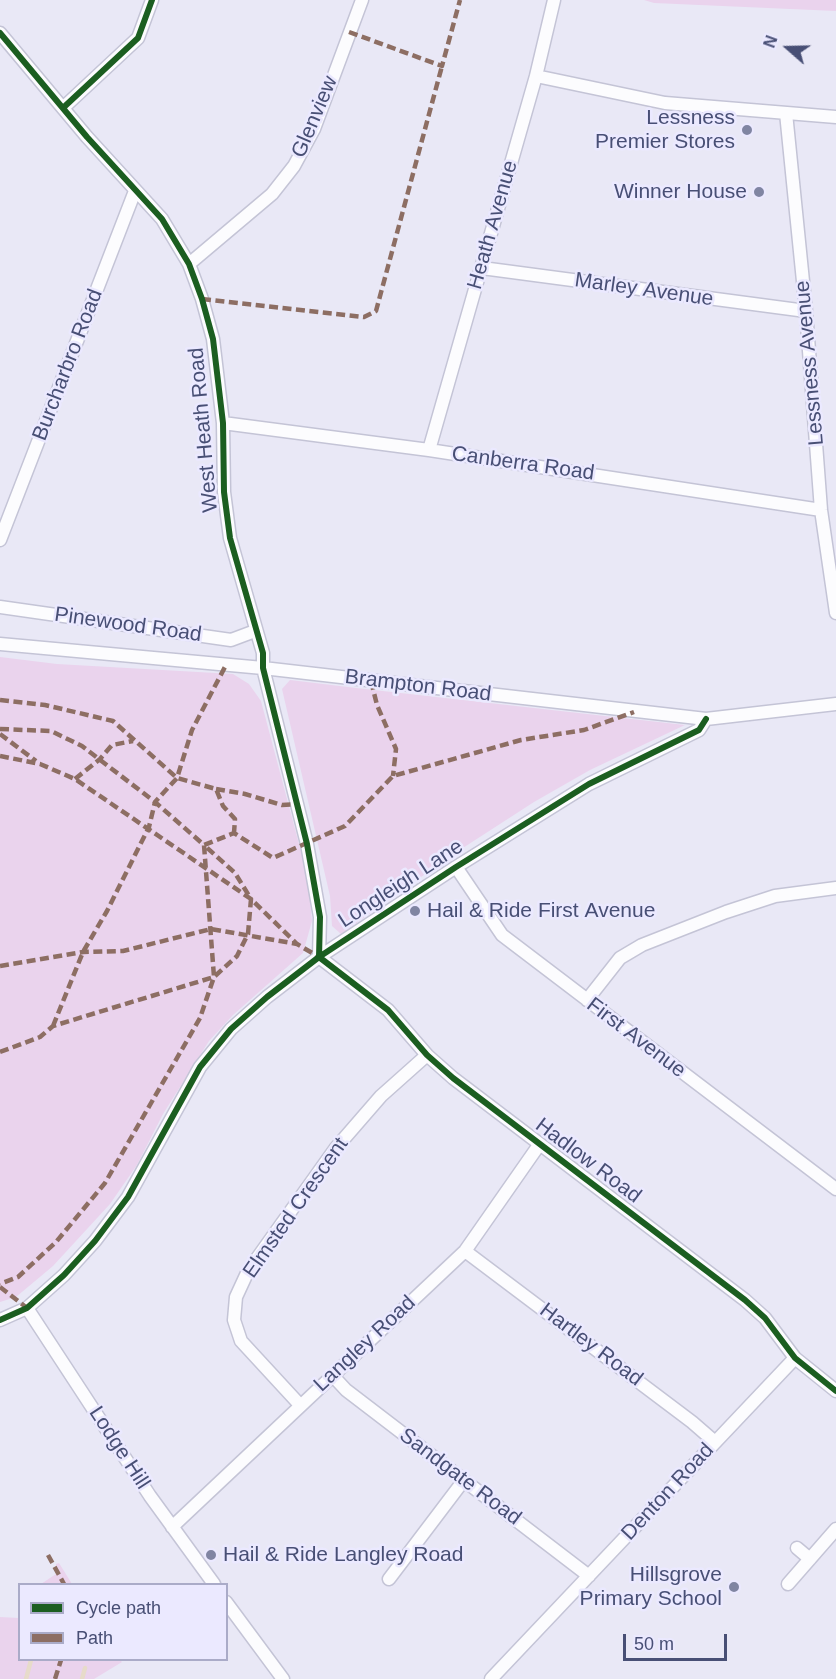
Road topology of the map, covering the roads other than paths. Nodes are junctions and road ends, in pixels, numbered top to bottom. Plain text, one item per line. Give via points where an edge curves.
1 (152, 0) edge
2 (362, 0) edge
3 (554, 0) edge
4 (0, 33) edge
5 (536, 76) junction
6 (64, 106) junction
7 (786, 113) junction
8 (836, 117) edge
9 (135, 191) junction
10 (189, 264) junction
11 (482, 268) junction
12 (806, 311) junction
13 (223, 423) junction
14 (429, 450) junction
15 (821, 510) junction
16 (0, 540) edge
17 (0, 607) edge
18 (836, 613) edge
19 (255, 631) junction
20 (0, 644) edge
21 (263, 669) junction
22 (836, 704) edge
23 (706, 720) junction
24 (456, 867) junction
25 (836, 888) edge
26 (319, 957) junction
27 (587, 1000) junction
28 (427, 1055) junction
29 (539, 1145) junction
30 (836, 1189) edge
31 (465, 1251) junction
32 (27, 1308) junction
33 (0, 1320) edge
34 (795, 1358) junction
35 (333, 1376) junction
36 (836, 1391) edge
37 (300, 1405) junction
38 (715, 1442) junction
39 (464, 1480) junction
40 (172, 1527) junction
41 (836, 1529) edge
42 (797, 1548) dead end
43 (810, 1559) junction
44 (589, 1576) junction
45 (388, 1580) dead end
46 (213, 1583) edge
47 (788, 1584) dead end
48 (228, 1605) edge
49 (283, 1679) edge
50 (491, 1679) edge

1 - 6 street via 138,38
2 - 10 street, Glenview via 314,129 294,166 272,194
3 - 5 street, Heath Avenue
4 - 6 street, West Heath Road
5 - 7 street via 665,103
5 - 11 street, Heath Avenue
6 - 9 street, West Heath Road
7 - 8 street
7 - 12 street, Lessness Avenue
9 - 10 street, West Heath Road via 162,219
9 - 16 street, Burcharbro Road
10 - 13 street, West Heath Road via 213,339
11 - 12 street, Marley Avenue
11 - 14 street, Heath Avenue
12 - 15 street, Lessness Avenue
13 - 14 street, Canberra Road
13 - 19 street, West Heath Road via 224,492 230,538
14 - 15 street, Canberra Road
15 - 18 street, Lessness Avenue
17 - 19 street, Pinewood Road via 231,640
19 - 21 street, West Heath Road via 263,653
20 - 21 street, Brampton Road
21 - 23 street, Brampton Road
21 - 26 street, West Heath Road via 307,844 320,916
22 - 23 street, Brampton Road
23 - 24 street, Longleigh Lane via 699,730 589,784
24 - 26 street, Longleigh Lane
24 - 27 street, First Avenue via 502,935
25 - 27 street via 775,896 642,945 620,958
26 - 28 street, Hadlow Road via 388,1010
26 - 32 street, Longleigh Lane via 246,1015 214,1048 116,1214 64,1275
27 - 30 street, First Avenue
28 - 29 street, Hadlow Road
28 - 37 street, Elmsted Crescent via 381,1096 335,1149 248,1271 236,1297 234,1320 241,1341
29 - 31 street, Langley Road
29 - 34 street, Hadlow Road via 745,1299
31 - 35 street, Langley Road
31 - 38 street, Hartley Road
32 - 33 street, Longleigh Lane
32 - 40 street, Lodge Hill
34 - 36 street, Hadlow Road
34 - 38 street, Denton Road
35 - 37 street, Langley Road
35 - 39 street, Sandgate Road
37 - 40 street, Langley Road
38 - 44 street, Denton Road
39 - 44 street, Sandgate Road
39 - 45 street
40 - 46 street, Lodge Hill
41 - 43 street
42 - 43 street
43 - 47 street
44 - 50 street, Denton Road
48 - 49 street

